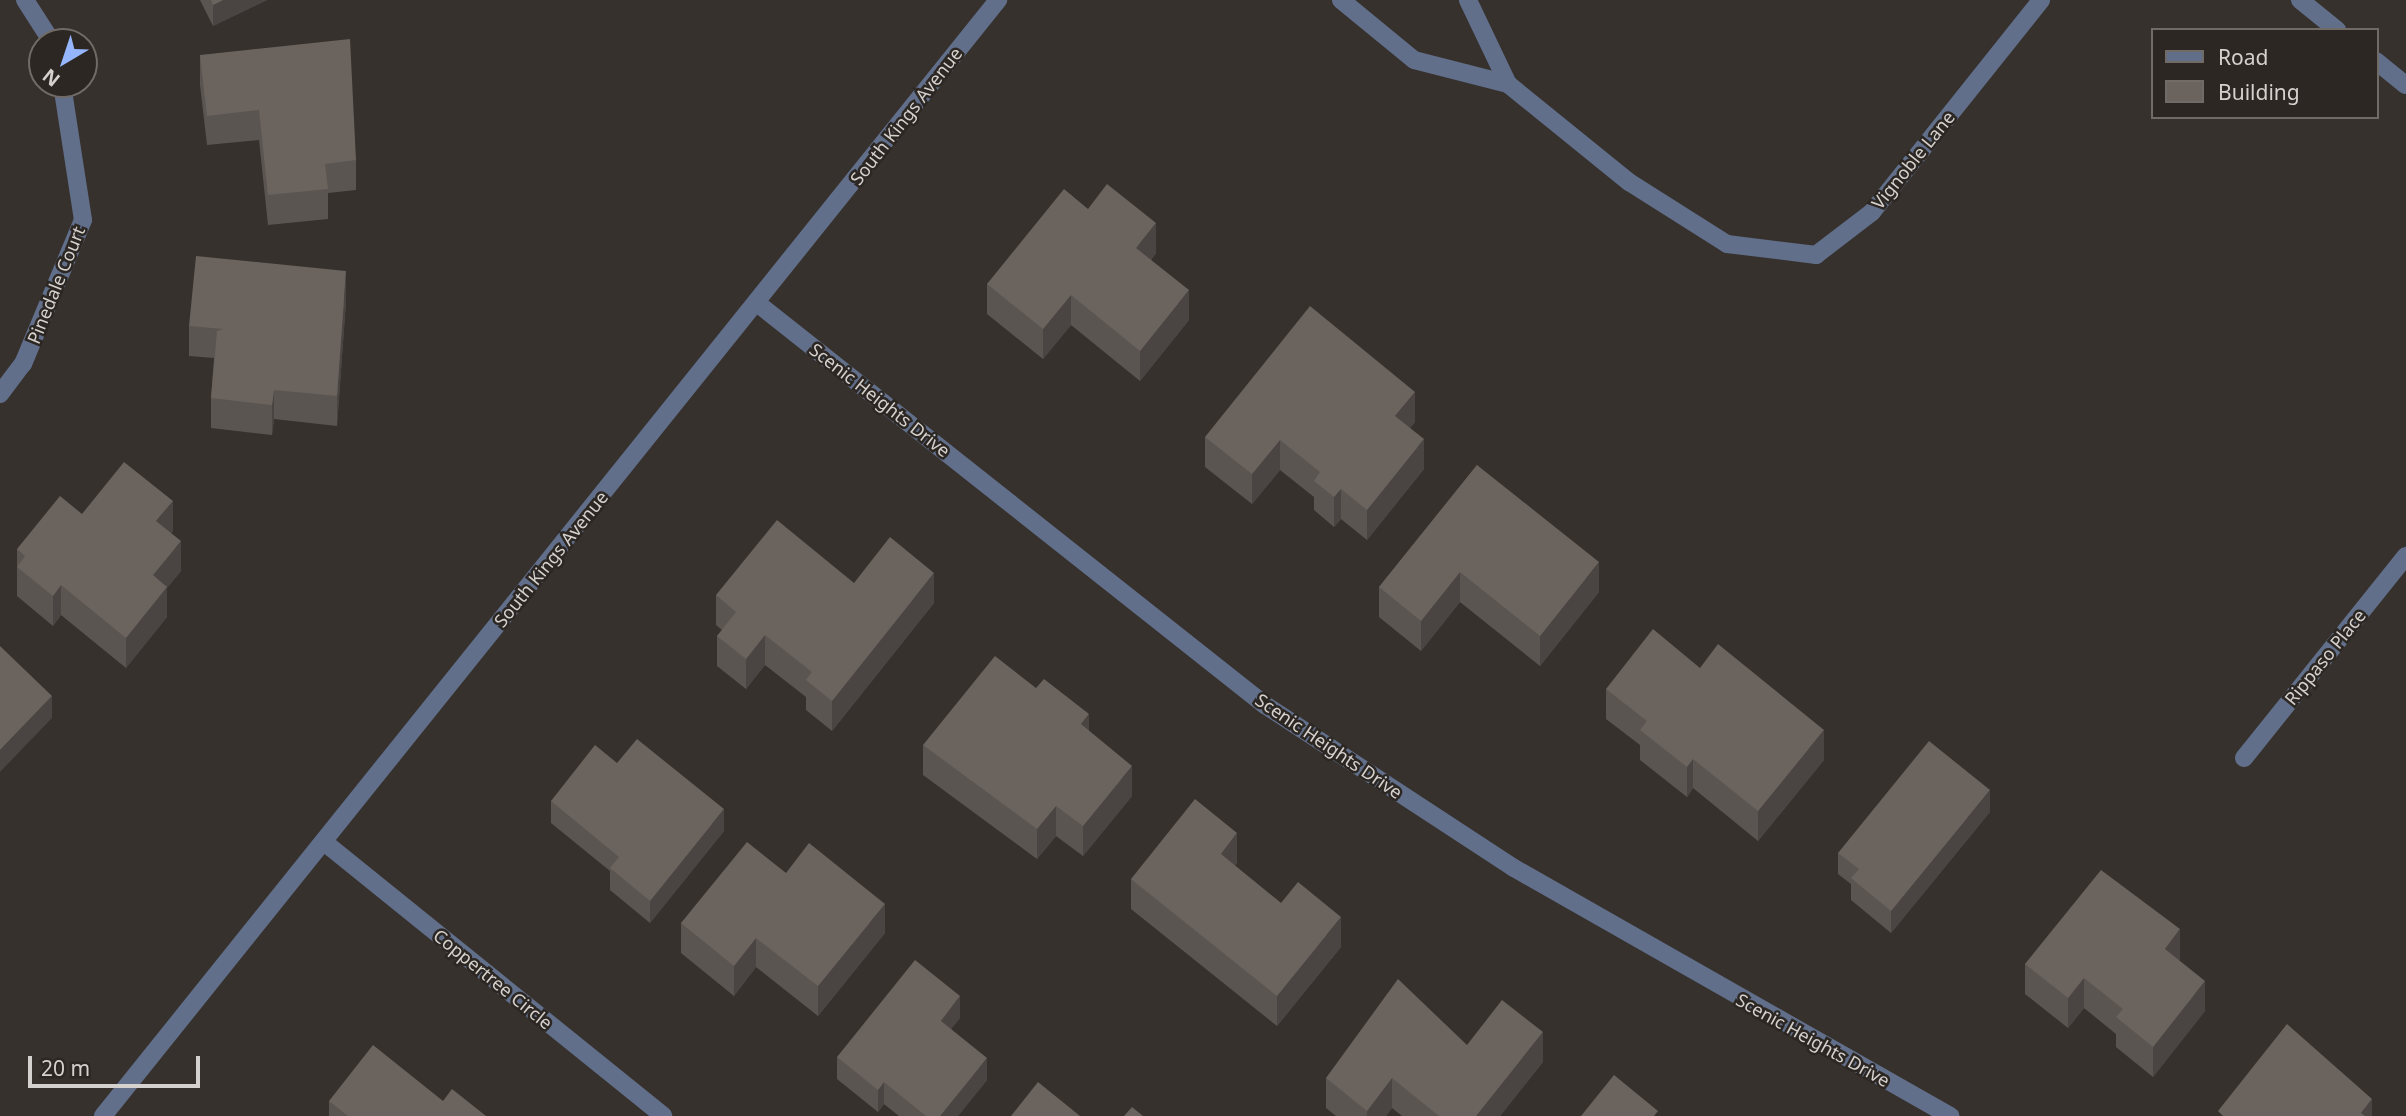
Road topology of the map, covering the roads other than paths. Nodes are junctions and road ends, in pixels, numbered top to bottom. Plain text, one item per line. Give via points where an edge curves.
1 (25, 0) edge
2 (998, 0) edge
3 (1341, 0) edge
4 (1468, 0) edge
5 (2041, 0) edge
6 (2300, 0) edge
7 (43, 28) edge
8 (2335, 28) edge
9 (2378, 63) edge
10 (1508, 84) junction
11 (2406, 85) edge
12 (64, 98) edge
13 (757, 303) junction
14 (0, 394) edge
15 (2406, 556) edge
16 (2244, 758) dead end
17 (324, 842) junction
18 (103, 1116) edge
19 (663, 1116) edge
20 (1950, 1116) edge

1 - 7 street
2 - 13 street, South Kings Avenue
3 - 10 street, Vignoble Lane via 1414,60
4 - 10 street, Vignoble Lane
5 - 10 street, Vignoble Lane via 1872,212 1816,255 1727,244 1629,182
6 - 8 street
9 - 11 street
12 - 14 street, Pinedale Court via 83,220 23,364
13 - 17 street, South Kings Avenue
13 - 20 street, Scenic Heights Drive via 1265,705 1514,868
15 - 16 street, Rippaso Place
17 - 18 street, South Kings Avenue
17 - 19 street, Coppertree Circle

